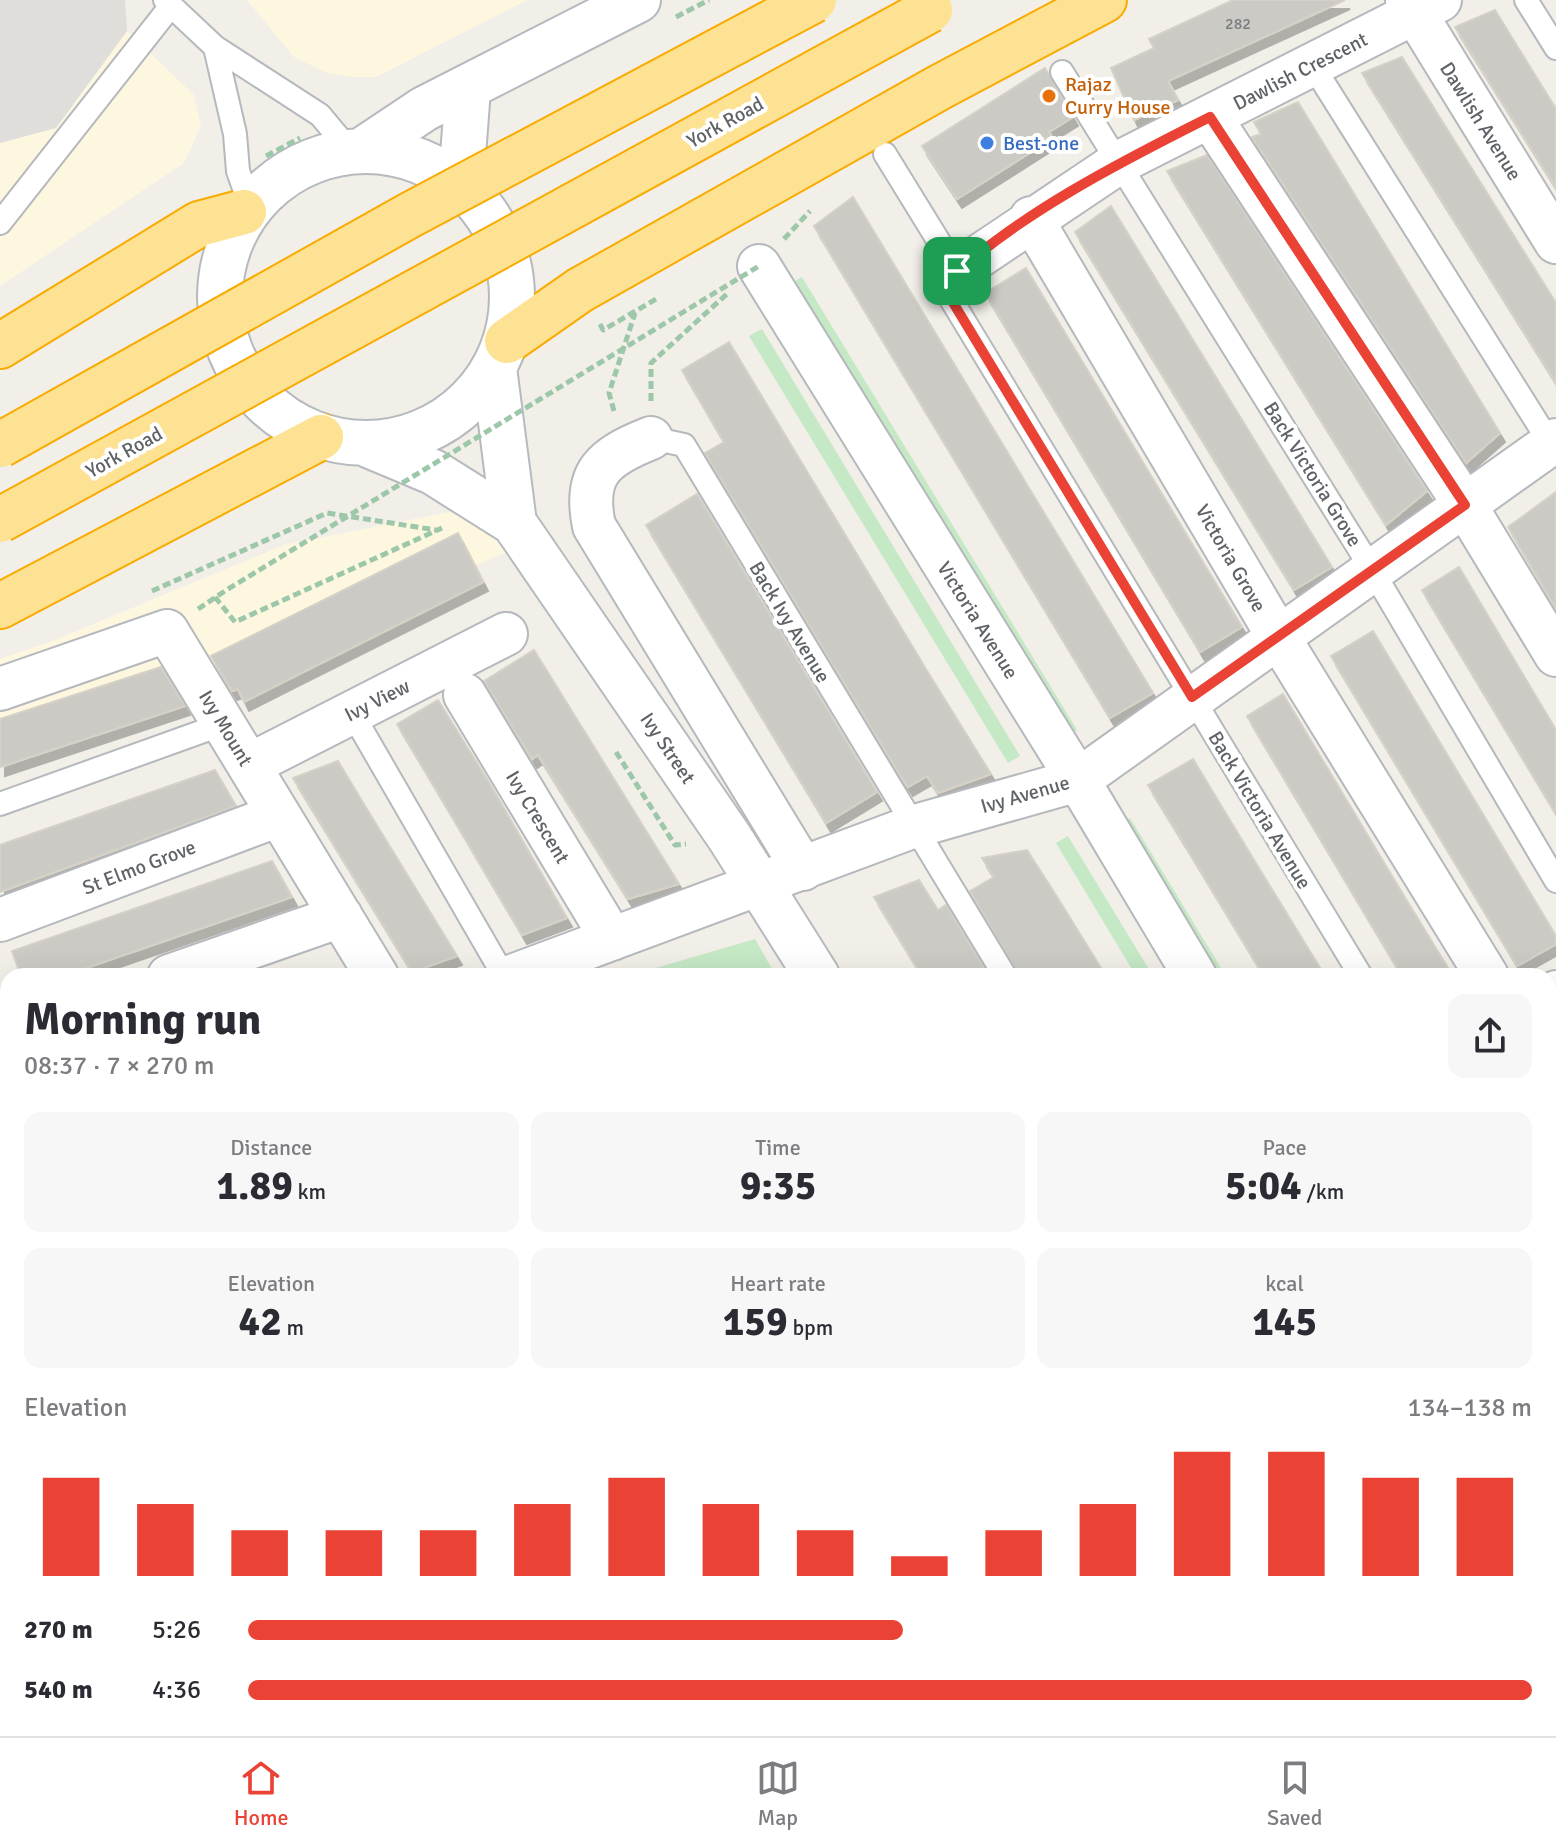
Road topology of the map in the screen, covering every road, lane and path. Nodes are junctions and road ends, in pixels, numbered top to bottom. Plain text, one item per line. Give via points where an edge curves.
1 (638, 0) edge
2 (814, 0) edge
3 (1104, 0) edge
4 (1526, 0) edge
5 (168, 4) edge
6 (1420, 4) edge
7 (939, 5) edge
8 (215, 47) junction
9 (1556, 48) edge
10 (1313, 66) junction
11 (1062, 72) dead end
12 (468, 89) junction
13 (1210, 117) junction
14 (347, 142) junction
15 (885, 154) dead end
16 (1118, 163) junction
17 (457, 181) junction
18 (244, 196) junction
19 (1031, 218) junction
20 (0, 223) edge
21 (1556, 242) edge
22 (759, 266) joint
23 (957, 271) junction
24 (626, 318) dead end
25 (0, 346) edge
26 (500, 355) junction
27 (609, 393) dead end
28 (321, 437) junction
29 (651, 438) joint
30 (366, 444) junction
31 (0, 445) edge
32 (1554, 445) edge
33 (1465, 505) junction
34 (0, 520) edge
35 (514, 523) junction
36 (437, 530) dead end
37 (1371, 568) junction
38 (228, 589) dead end
39 (149, 592) dead end
40 (0, 606) edge
41 (506, 634) dead end
42 (1279, 638) junction
43 (1556, 655) edge
44 (0, 689) edge
45 (465, 695) dead end
46 (1192, 697) junction
47 (352, 713) junction
48 (223, 724) junction
49 (249, 765) junction
50 (1078, 780) junction
51 (0, 804) edge
52 (279, 815) junction
53 (912, 827) junction
54 (803, 869) junction
55 (1556, 881) edge
56 (760, 885) junction
57 (341, 916) junction
58 (0, 920) edge
59 (612, 939) junction
60 (192, 968) edge
61 (372, 968) edge
62 (499, 968) edge
63 (534, 968) edge
64 (812, 968) edge
65 (1000, 968) edge
66 (1190, 968) edge
67 (1356, 968) edge
68 (1482, 968) edge

1 - 12 street
2 - 31 highway, bridge via 410,215
3 - 26 highway via 580,290
4 - 9 lane
5 - 8 lane
5 - 20 lane
6 - 10 street, Dawlish Crescent
6 - 21 street, Dawlish Avenue
7 - 34 highway, York Road, bridge
8 - 14 lane via 306,103
8 - 18 lane
10 - 13 street, Dawlish Crescent
10 - 32 lane
11 - 16 lane, Back Victoria Grove
12 - 14 street
12 - 17 street
13 - 16 street, Dawlish Crescent
13 - 33 street
14 - 17 street via 429,165
14 - 18 path
14 - 18 street
15 - 23 lane
16 - 19 street, Dawlish Crescent
16 - 37 lane, Back Victoria Grove
17 - 26 street via 488,214 507,255 514,301
18 - 25 highway
18 - 28 street via 225,258 220,294 223,331 237,366 258,396 285,420
19 - 23 street, Dawlish Crescent
19 - 42 street, Victoria Grove
22 - 38 path, bridge
22 - 50 street, Victoria Avenue
23 - 46 lane, Back Victoria Avenue via 943,286
24 - 27 path via 636,312
26 - 30 street via 486,383 453,416 412,437
26 - 35 street, Ivy Street
28 - 30 street
28 - 40 highway
29 - 53 lane, Back Ivy Avenue via 684,445
29 - 54 street via 623,449 598,471 588,497 594,526
30 - 35 street, Ivy Street via 433,472
32 - 33 street, Ivy Avenue
33 - 37 street, Ivy Avenue
33 - 43 street
35 - 56 street, Ivy Street
36 - 39 path via 327,513
37 - 42 street, Ivy Avenue
37 - 55 lane, Back Victoria Grove
41 - 47 street, Ivy View
42 - 46 street, Ivy Avenue
42 - 68 street, Victoria Grove
44 - 48 street, Ivy Mount via 167,631
45 - 59 street, Ivy Crescent
46 - 50 street, Ivy Avenue
46 - 67 lane, Back Victoria Avenue
47 - 49 street, Ivy View
47 - 62 lane
48 - 49 street, Ivy Mount
48 - 51 lane
49 - 52 street, Ivy Mount
50 - 53 street, Ivy Avenue
50 - 66 street, Victoria Avenue
52 - 57 street, Ivy Mount
52 - 58 street, St Elmo Grove
53 - 54 street, Ivy Avenue
53 - 65 lane, Back Ivy Avenue
54 - 56 street, Ivy Avenue
56 - 59 street, Ivy Avenue
56 - 64 street, Ivy Street
57 - 60 street
57 - 61 street, Ivy Mount
59 - 63 street, Ivy Avenue

